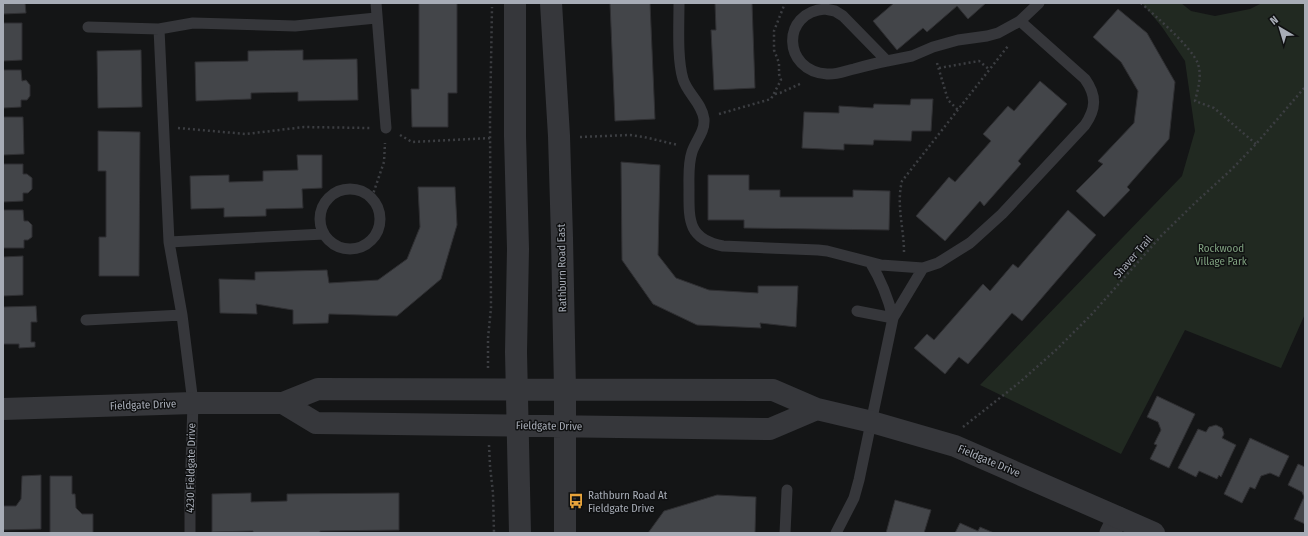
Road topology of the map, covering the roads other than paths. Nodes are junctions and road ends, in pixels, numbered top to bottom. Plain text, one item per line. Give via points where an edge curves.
1 (376, 3) edge
2 (514, 3) edge
3 (551, 3) edge
4 (679, 3) edge
5 (1039, 3) edge
6 (376, 18) junction
7 (1023, 23) junction
8 (88, 27) dead end
9 (159, 29) junction
10 (887, 61) junction
11 (386, 128) road end
12 (324, 234) junction
13 (169, 242) junction
14 (870, 262) junction
15 (923, 268) junction
16 (857, 311) dead end
17 (182, 315) junction
18 (893, 318) junction
19 (86, 320) dead end
20 (518, 390) junction
21 (565, 390) junction
22 (193, 403) junction
23 (283, 403) junction
24 (3, 409) edge
25 (817, 409) junction
26 (872, 422) junction
27 (518, 425) junction
28 (565, 426) junction
29 (787, 490) dead end
30 (1114, 525) edge
31 (190, 533) edge
32 (520, 533) edge
33 (566, 533) edge
34 (785, 533) edge
35 (836, 533) edge
36 (1154, 533) edge

1 - 6 lane
2 - 20 street
3 - 21 street, Rathburn Road East via 559,136
4 - 14 lane via 680,67 686,86 704,117 702,132 689,165 690,220 696,232 705,241 723,246 827,251
5 - 7 lane
6 - 9 lane via 295,26 193,23
6 - 11 lane
7 - 10 lane via 998,33 958,40 912,56
7 - 15 lane via 1085,79 1094,99 1092,113 1084,125 1002,214 976,238 938,263
8 - 9 lane
9 - 13 lane, 4230 Fieldgate Drive
10 - 10 lane via 835,11 820,10 804,16 793,36 793,48 797,59 810,70 835,74
12 - 12 lane via 331,243 342,248 353,250 364,246 379,230 379,207 372,197 363,191 352,188 341,190 324,203 320,213 320,224
12 - 13 lane
13 - 17 lane, 4230 Fieldgate Drive
14 - 15 lane
14 - 18 lane via 888,298
15 - 18 lane
16 - 18 lane
17 - 19 lane
17 - 22 lane, 4230 Fieldgate Drive
18 - 26 lane
20 - 21 street, Fieldgate Drive
20 - 23 street, Fieldgate Drive via 318,389
20 - 27 street
21 - 25 street, Fieldgate Drive via 773,390
21 - 28 street, Rathburn Road East
22 - 23 street, Fieldgate Drive
22 - 24 street, Fieldgate Drive
22 - 31 lane, 4230 Fieldgate Drive
23 - 27 street, Fieldgate Drive via 316,423
25 - 26 street, Fieldgate Drive
25 - 28 street, Fieldgate Drive via 770,429
26 - 30 street, Fieldgate Drive via 955,446
26 - 35 lane via 854,498
27 - 28 street, Fieldgate Drive
27 - 32 street
28 - 33 street, Rathburn Road East
29 - 34 lane
30 - 36 street, Fieldgate Drive

